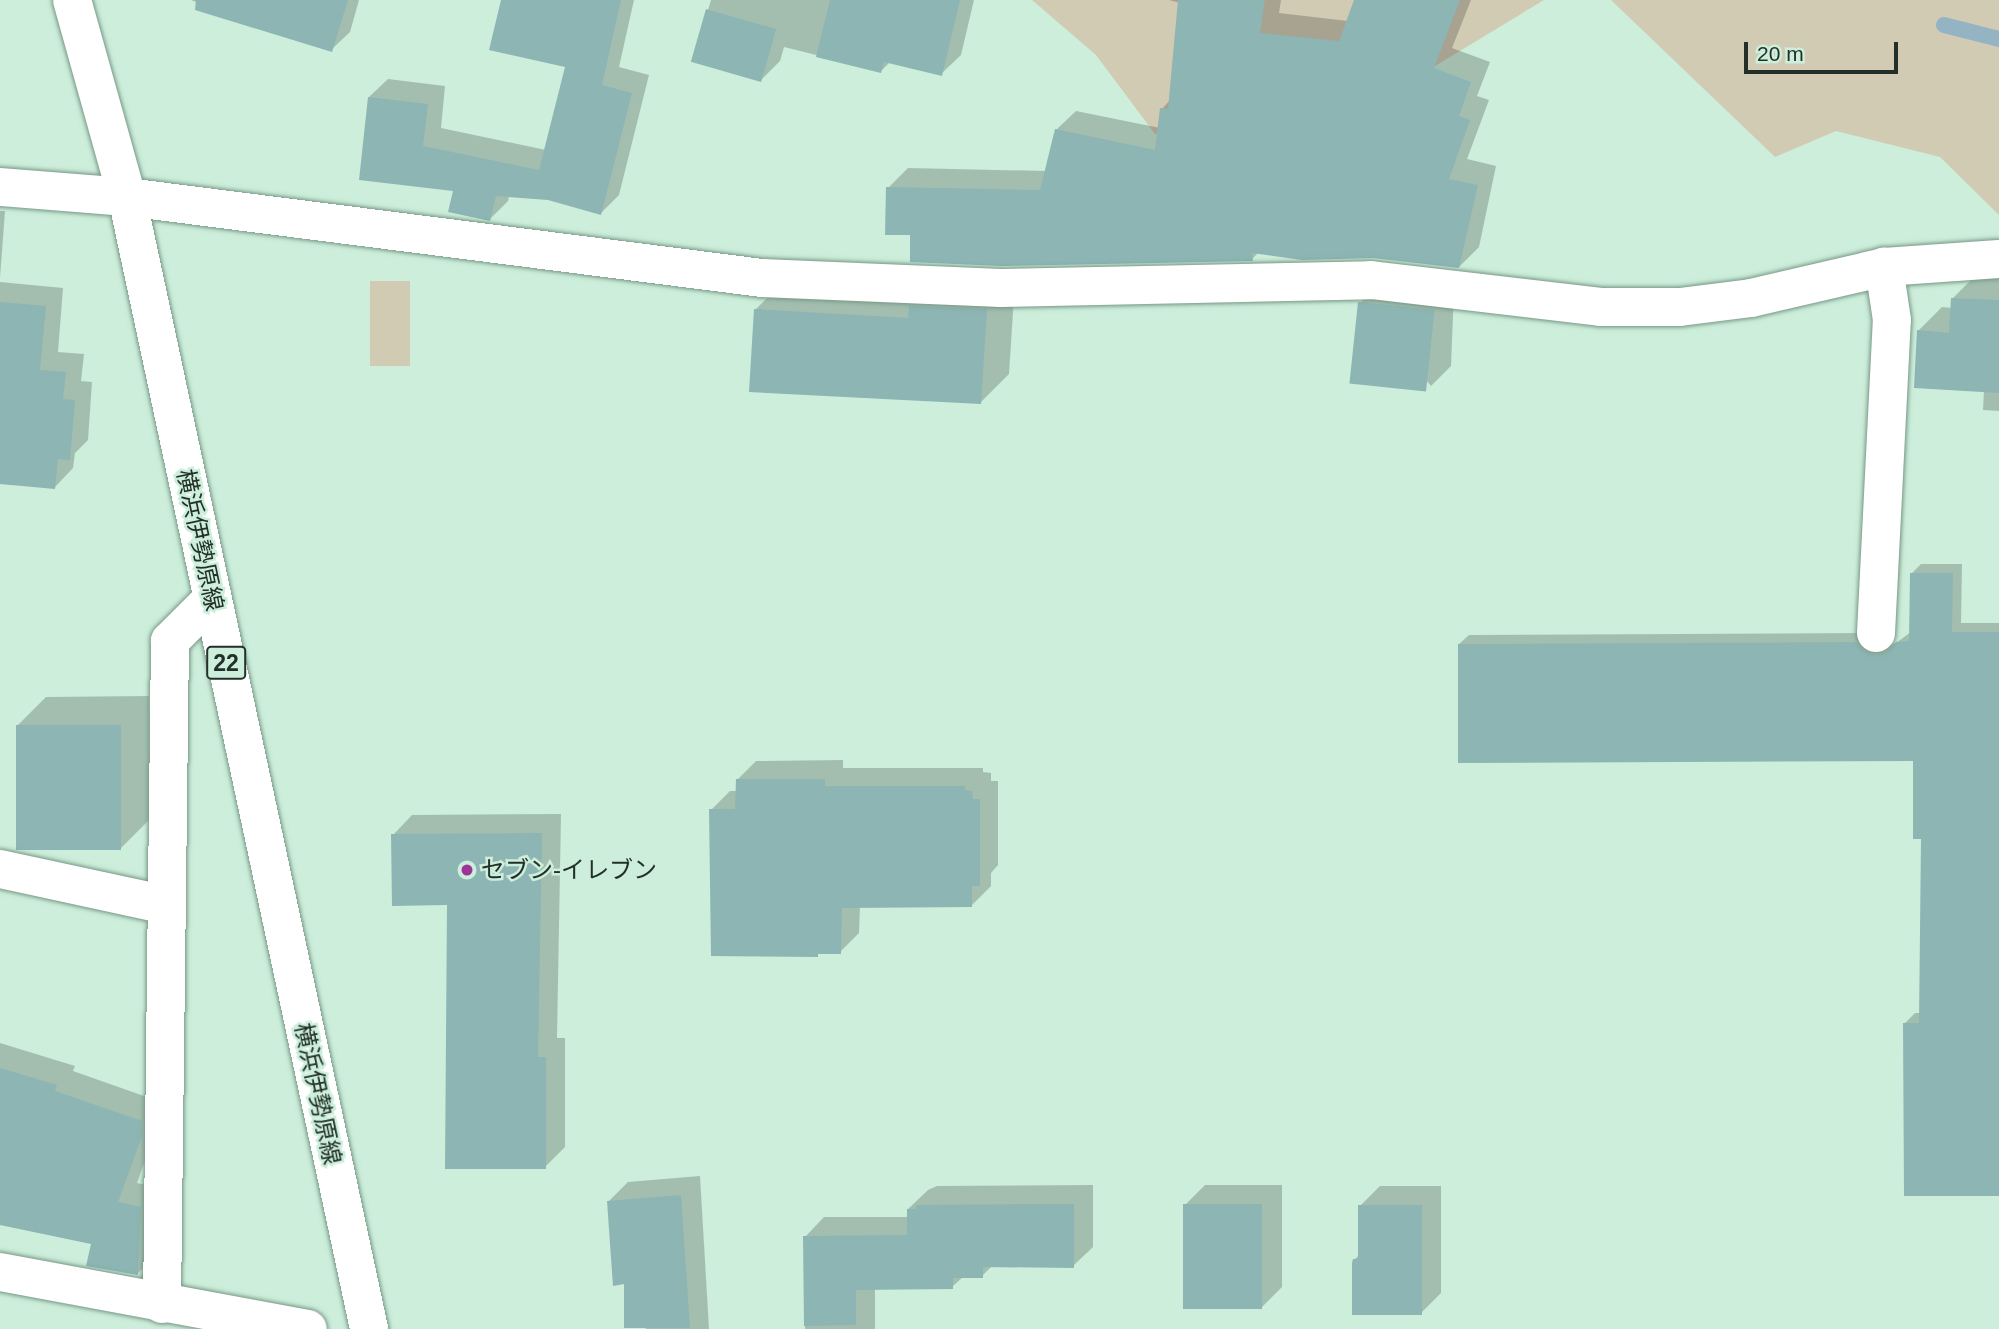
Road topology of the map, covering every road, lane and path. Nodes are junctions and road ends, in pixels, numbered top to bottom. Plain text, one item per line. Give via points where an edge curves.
1 (72, 0) edge
2 (0, 187) edge
3 (127, 197) junction
4 (1999, 259) edge
5 (1884, 267) junction
6 (212, 599) junction
7 (1876, 633) dead end
8 (0, 869) edge
9 (166, 905) junction
10 (0, 1272) edge
11 (162, 1304) junction
12 (309, 1329) edge
13 (369, 1329) edge

1 - 3 street, 横浜伊勢原線 / 22
2 - 3 street
3 - 5 street via 762,278 1001,288 1371,280 1600,307 1681,307 1751,298
3 - 6 street, 横浜伊勢原線 / 22
4 - 5 street
5 - 7 street via 1892,320
6 - 9 street via 170,641
6 - 13 street, 横浜伊勢原線 / 22
8 - 9 street
9 - 11 street
10 - 11 street
11 - 12 street

